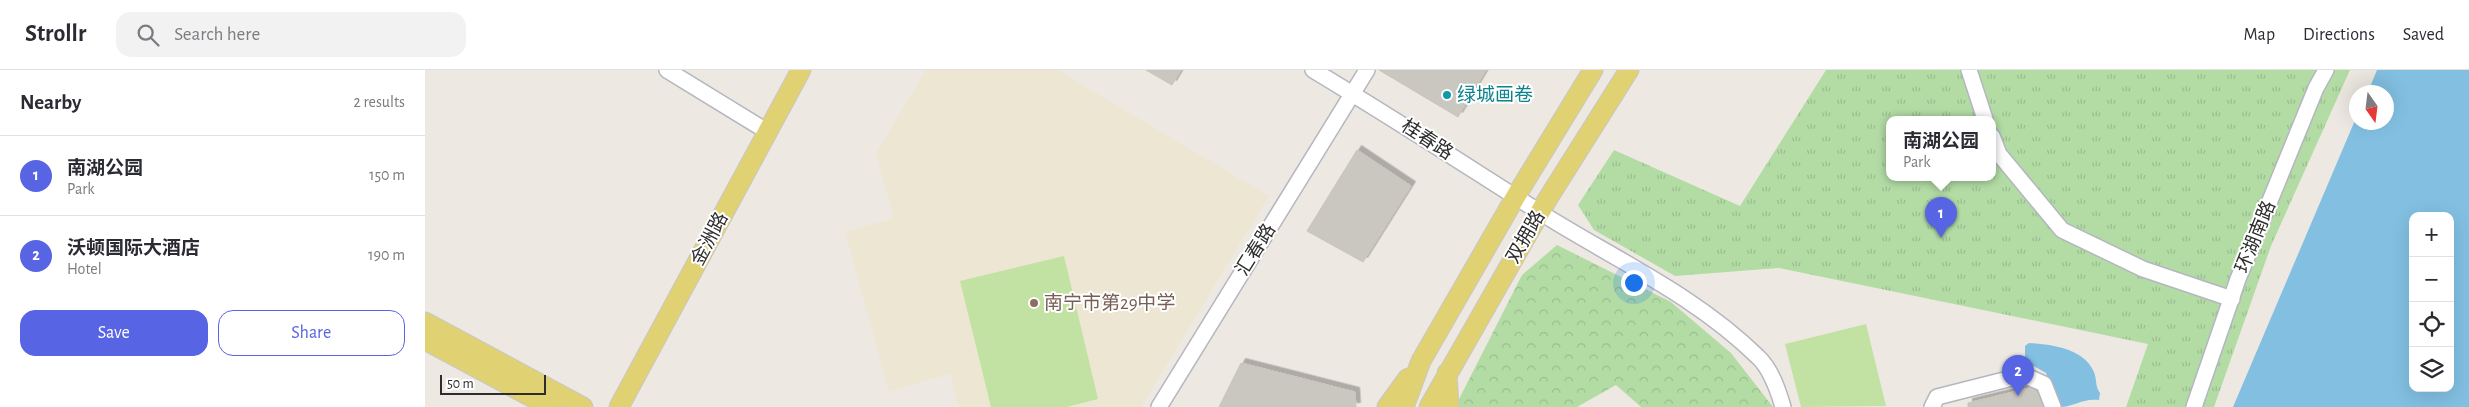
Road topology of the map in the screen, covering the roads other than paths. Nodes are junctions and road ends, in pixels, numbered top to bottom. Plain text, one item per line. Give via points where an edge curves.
1 (667, 70) edge
2 (801, 70) edge
3 (1313, 70) edge
4 (1367, 70) edge
5 (1593, 70) edge
6 (1629, 70) edge
7 (1969, 70) edge
8 (2326, 70) edge
9 (1353, 94) junction
10 (1984, 116) edge
11 (768, 132) junction
12 (1996, 146) edge
13 (1516, 196) junction
14 (1540, 212) junction
15 (2232, 299) junction
16 (425, 322) edge
17 (425, 340) edge
18 (1421, 361) junction
19 (1447, 373) junction
20 (549, 407) edge
21 (583, 407) edge
22 (619, 407) edge
23 (1159, 407) edge
24 (1387, 407) edge
25 (1404, 407) edge
26 (1429, 407) edge
27 (1449, 407) edge
28 (1783, 407) edge
29 (1932, 407) edge
30 (2053, 407) edge
31 (2195, 407) edge

1 - 11 street
2 - 11 main road, 金洲路
3 - 9 street, 桂春路
4 - 9 street, 汇春路
5 - 13 main road, 双拥路
6 - 14 main road, 双拥路
7 - 10 street
8 - 15 street, 环湖南路
9 - 13 street, 桂春路
9 - 23 street, 汇春路
11 - 22 main road, 金洲路
12 - 15 street via 2062,230 2143,269
13 - 14 street, 桂春路
13 - 18 main road, 双拥路
14 - 19 main road, 双拥路
14 - 28 street, 桂春路 via 1682,295 1759,358 1778,389
15 - 31 street, 环湖南路
16 - 21 main road
17 - 20 main road
18 - 24 main road
18 - 25 main road, 双拥路
19 - 26 main road, 双拥路
19 - 27 main road
29 - 30 street via 1937,397 2024,375 2044,384

